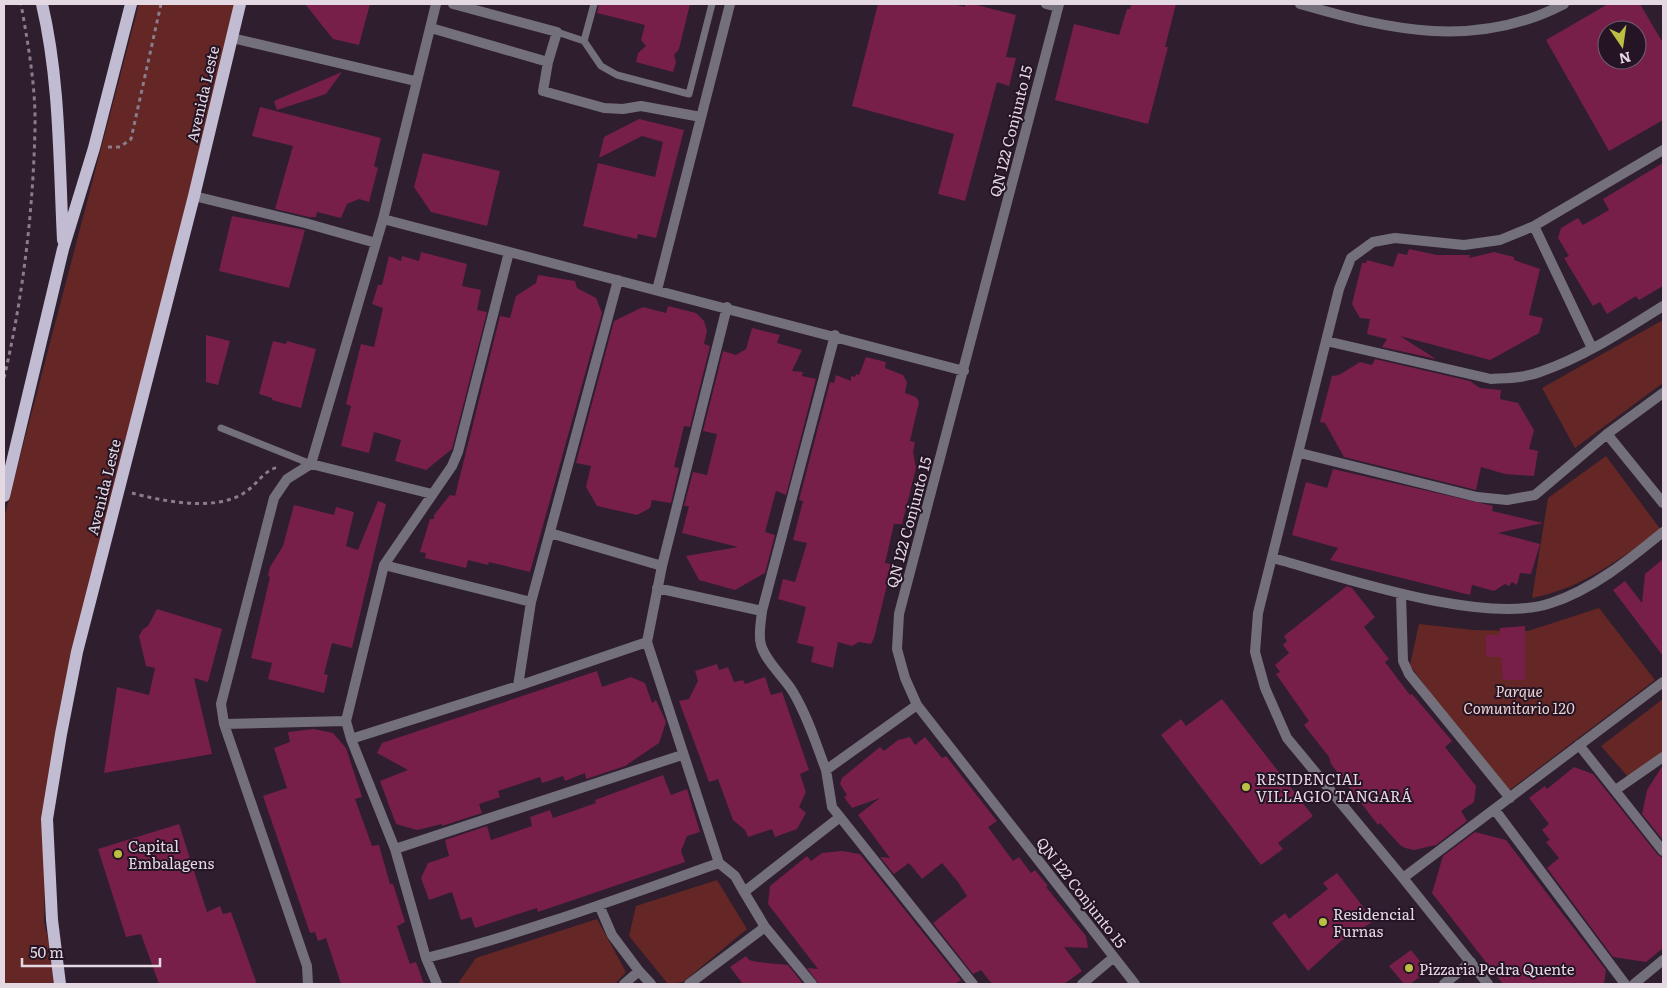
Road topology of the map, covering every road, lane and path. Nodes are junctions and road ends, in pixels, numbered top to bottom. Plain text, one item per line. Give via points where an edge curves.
1 (21, 4) edge
2 (42, 4) edge
3 (131, 4) edge
4 (240, 4) edge
5 (436, 4) edge
6 (453, 4) edge
7 (594, 4) edge
8 (712, 4) edge
9 (730, 4) edge
10 (1046, 4) edge
11 (1300, 4) edge
12 (1564, 4) edge
13 (1058, 6) edge
14 (1314, 6) edge
15 (431, 28) junction
16 (557, 32) junction
17 (232, 38) junction
18 (584, 41) junction
19 (548, 62) junction
20 (415, 81) junction
21 (701, 117) junction
22 (1663, 150) edge
23 (194, 196) junction
24 (383, 219) junction
25 (1534, 226) junction
26 (376, 243) junction
27 (63, 249) junction
28 (509, 252) junction
29 (618, 280) junction
30 (657, 290) junction
31 (1663, 306) edge
32 (728, 307) junction
33 (835, 335) junction
34 (1326, 342) junction
35 (1592, 348) junction
36 (964, 370) junction
37 (4, 378) edge
38 (1663, 393) edge
39 (221, 428) dead end
40 (1607, 434) junction
41 (1300, 453) junction
42 (311, 464) junction
43 (282, 467) dead end
44 (118, 490) junction
45 (432, 494) junction
46 (4, 496) edge
47 (1663, 503) edge
48 (1663, 532) edge
49 (550, 533) junction
50 (1273, 558) junction
51 (384, 565) junction
52 (662, 566) junction
53 (657, 588) junction
54 (1401, 594) junction
55 (530, 602) junction
56 (762, 611) junction
57 (647, 642) junction
58 (1663, 682) edge
59 (518, 686) junction
60 (917, 705) junction
61 (346, 720) junction
62 (224, 724) junction
63 (351, 739) junction
64 (1579, 744) junction
65 (682, 755) junction
66 (1663, 757) edge
67 (826, 770) junction
68 (1617, 790) junction
69 (1510, 798) junction
70 (1495, 810) junction
71 (840, 817) junction
72 (395, 849) junction
73 (1663, 851) edge
74 (719, 863) junction
75 (1403, 878) junction
76 (744, 892) junction
77 (599, 905) junction
78 (765, 927) junction
79 (1114, 957) junction
80 (426, 958) junction
81 (1663, 960) edge
82 (1471, 962) junction
83 (639, 971) junction
84 (60, 984) edge
85 (308, 984) edge
86 (437, 984) edge
87 (624, 984) edge
88 (651, 984) edge
89 (689, 984) edge
90 (812, 984) edge
91 (973, 984) edge
92 (1082, 984) edge
93 (1135, 984) edge
94 (1444, 984) edge
95 (1488, 984) edge
96 (1625, 984) edge
97 (1634, 984) edge

1 - 37 path via 30,51 35,128 25,264
2 - 27 main road via 49,32
3 - 27 main road via 94,148
4 - 17 main road, Avenida Leste
5 - 15 street
6 - 16 street
7 - 18 lane
8 - 18 lane via 688,94 617,75 601,66
9 - 21 street
10 - 13 street
11 - 14 street
12 - 14 street via 1519,23 1434,33 1399,28
13 - 36 street, QN 122 Conjunto 15
15 - 19 street
15 - 20 street
16 - 18 lane
16 - 19 street
17 - 20 street
17 - 23 main road, Avenida Leste
19 - 21 street via 543,91 604,108 641,106
20 - 24 street
21 - 30 street
22 - 25 street
23 - 26 street
23 - 44 main road, Avenida Leste
24 - 26 street
24 - 28 street
25 - 34 street via 1500,240 1464,245 1395,238 1373,242 1351,258 1339,289
25 - 35 street
26 - 42 street
27 - 46 main road
28 - 29 street
28 - 45 street via 458,452
29 - 30 street
29 - 49 street
30 - 32 street
31 - 35 street
32 - 33 street
32 - 52 street
33 - 36 street
33 - 56 street
34 - 35 street via 1490,380 1540,373
34 - 41 street
36 - 60 street, QN 122 Conjunto 15 via 898,614 897,649
38 - 40 street
39 - 42 lane
40 - 41 street via 1535,494 1507,500 1477,497
40 - 47 street
41 - 50 street
42 - 45 street
42 - 62 street via 287,479 274,498 221,704
43 - 44 path via 273,467 245,493 204,503 165,502
44 - 84 main road, Avenida Leste via 77,652 47,819 52,920
45 - 51 street
48 - 54 street via 1595,582 1574,595 1549,604 1517,609 1484,608
49 - 52 street
49 - 55 street
50 - 54 street
50 - 75 street via 1258,613 1256,652 1265,688 1287,738
51 - 55 street
51 - 61 street
52 - 53 street
53 - 56 street
53 - 57 street
54 - 69 street via 1403,661 1409,674
55 - 59 street
56 - 67 street via 760,643 764,653 785,680 806,718
57 - 59 street
57 - 65 street
58 - 64 street
59 - 63 street
60 - 67 street
60 - 79 street, QN 122 Conjunto 15
61 - 62 street
61 - 63 street
62 - 85 street via 307,966
63 - 72 street
64 - 68 street
64 - 69 street
65 - 72 street
65 - 74 street
66 - 68 street
67 - 71 street via 830,801
68 - 73 street
69 - 70 street
70 - 75 street
70 - 96 street
71 - 76 street
71 - 91 street
72 - 80 street
74 - 76 street via 734,876
74 - 77 street
75 - 82 street
76 - 78 street
77 - 80 street
77 - 83 street via 612,935
78 - 89 street
78 - 90 street
79 - 92 street
79 - 93 street, QN 122 Conjunto 15
80 - 86 street
81 - 97 street
82 - 94 street
82 - 95 street
83 - 87 street
83 - 88 street

